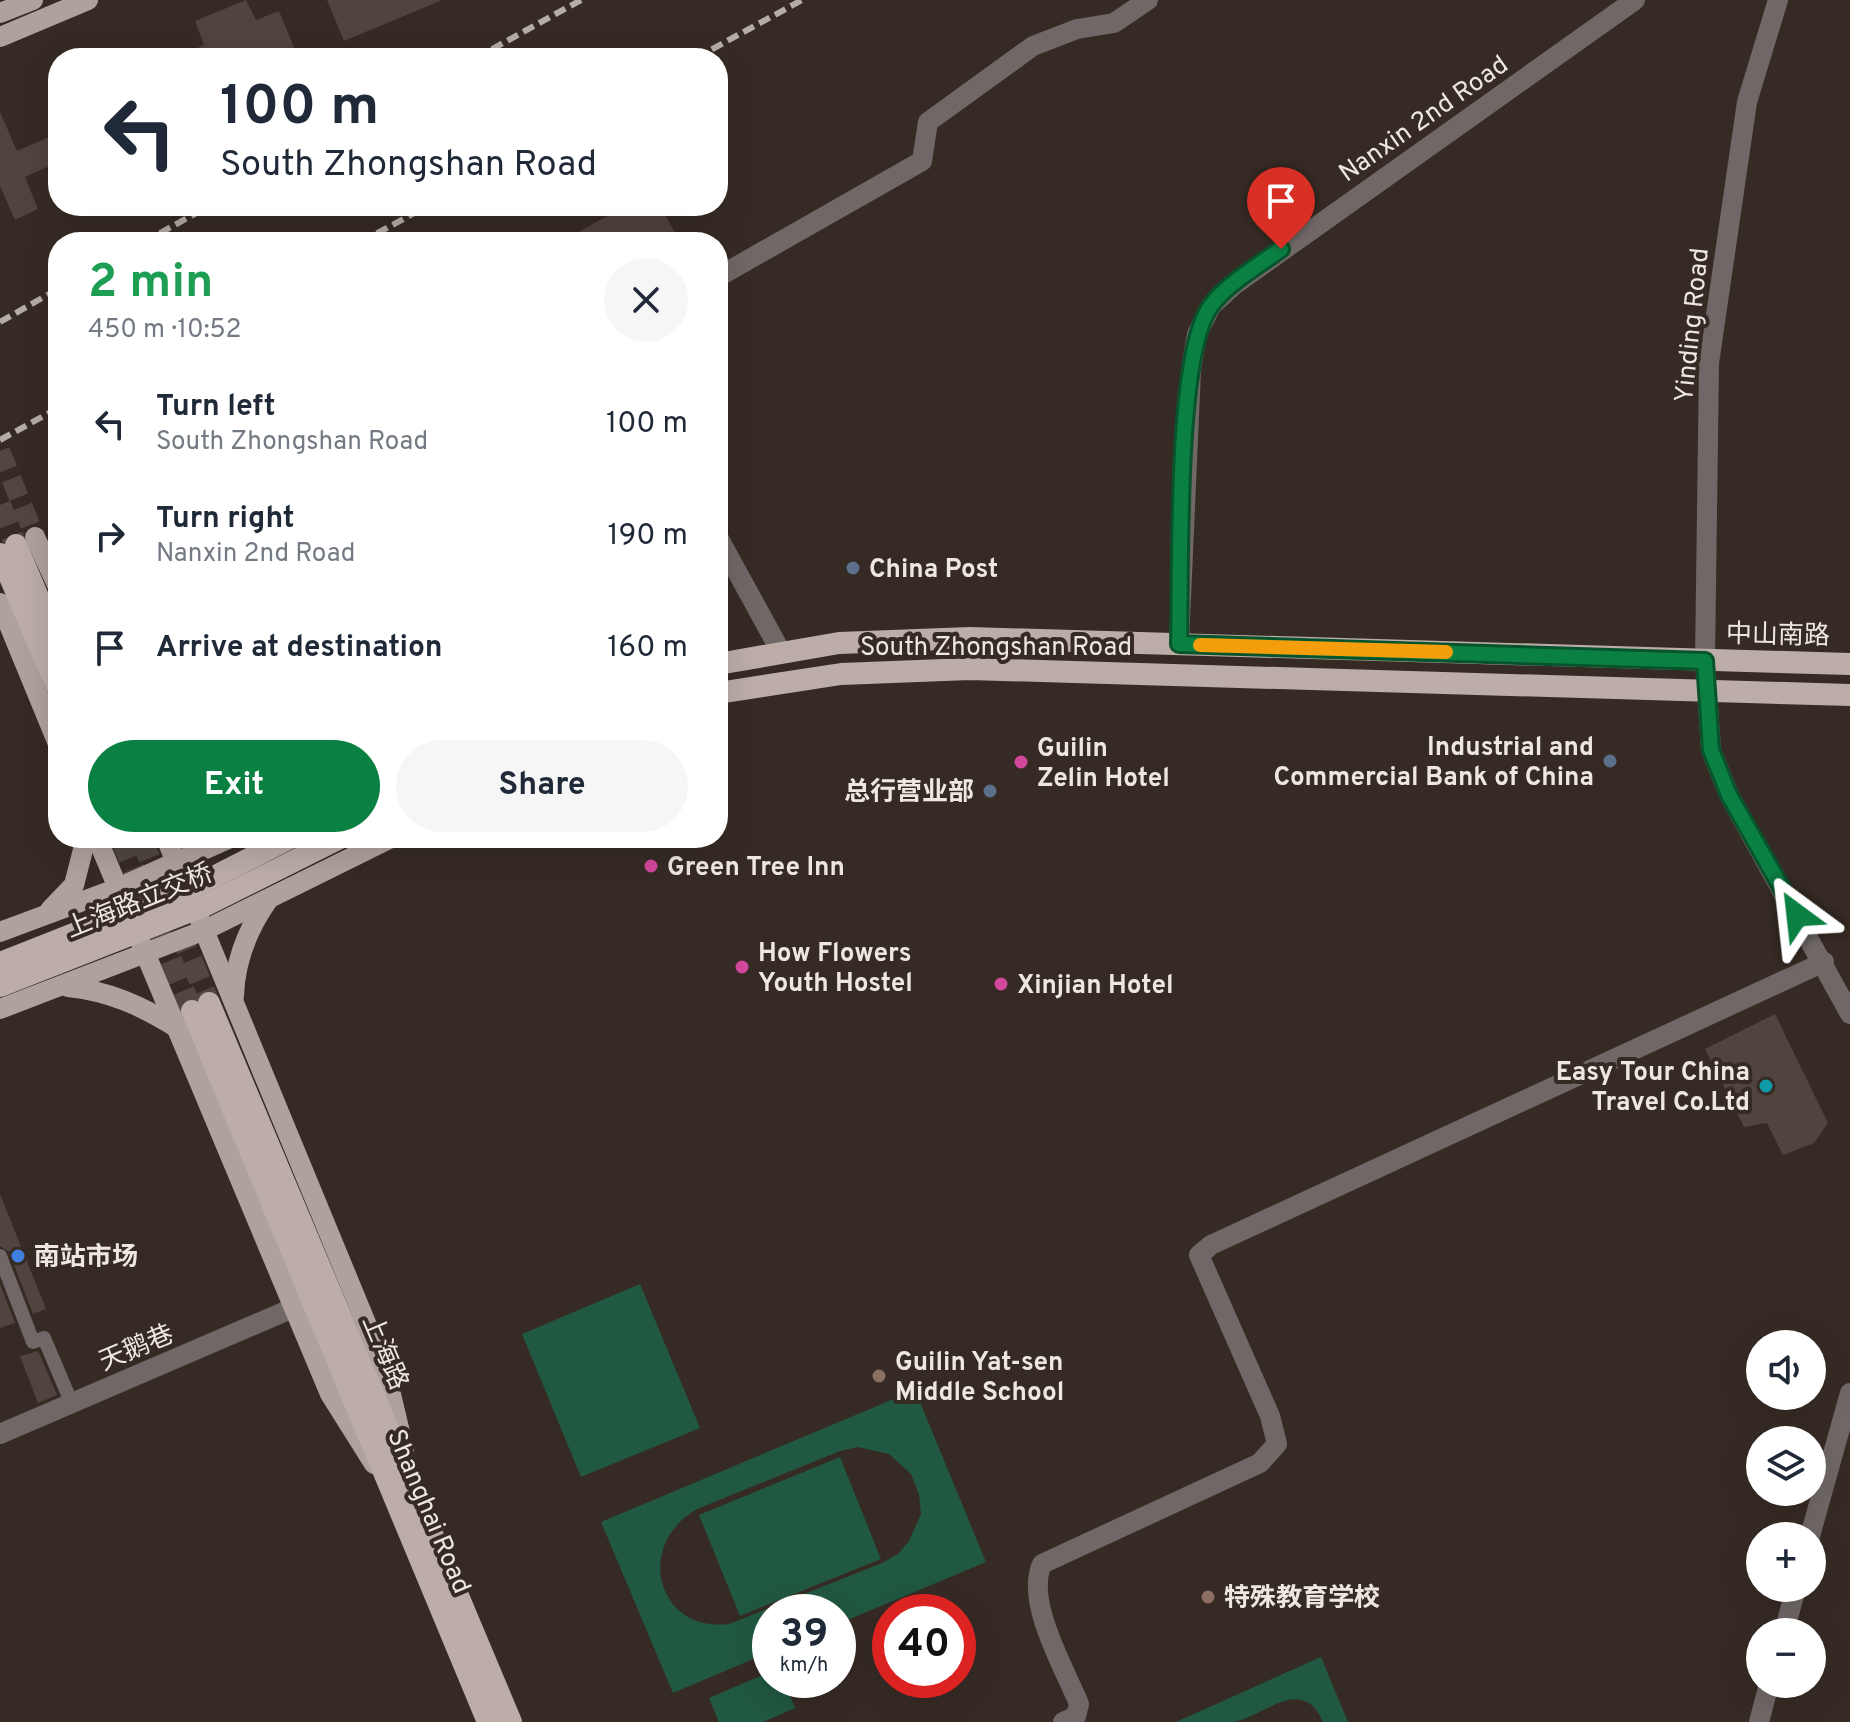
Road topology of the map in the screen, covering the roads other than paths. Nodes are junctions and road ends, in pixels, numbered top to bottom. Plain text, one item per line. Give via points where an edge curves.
1 (33, 0) edge
2 (88, 0) edge
3 (1148, 0) edge
4 (1635, 0) edge
5 (1778, 0) edge
6 (0, 13) edge
7 (0, 37) edge
8 (728, 271) edge
9 (17, 545) edge
10 (728, 555) edge
11 (48, 577) edge
12 (0, 603) edge
13 (48, 620) edge
14 (1179, 644) junction
15 (781, 652) junction
16 (48, 654) edge
17 (1705, 661) junction
18 (728, 662) edge
19 (1850, 664) edge
20 (728, 691) edge
21 (1707, 691) junction
22 (1850, 695) edge
23 (48, 720) edge
24 (83, 848) edge
25 (101, 848) edge
26 (170, 848) edge
27 (209, 848) edge
28 (270, 848) edge
29 (320, 848) edge
30 (370, 848) edge
31 (177, 863) junction
32 (118, 888) junction
33 (270, 897) junction
34 (37, 919) junction
35 (205, 930) junction
36 (0, 932) edge
37 (145, 955) junction
38 (1824, 962) junction
39 (0, 963) edge
40 (0, 986) edge
41 (64, 986) junction
42 (234, 1000) junction
43 (0, 1009) edge
44 (193, 1014) junction
45 (1850, 1014) edge
46 (0, 1256) edge
47 (293, 1308) junction
48 (1850, 1393) edge
49 (72, 1404) junction
50 (0, 1434) edge
51 (403, 1490) junction
52 (1814, 1522) edge
53 (1765, 1698) edge
54 (488, 1722) edge
55 (511, 1722) edge
56 (1063, 1722) edge
57 (1759, 1722) edge

1 - 6 main road
2 - 7 main road
3 - 8 street via 1114,23 1077,29 1033,46 928,122 922,161
4 - 14 street, Nanxin 2nd Road via 1281,249 1211,306 1197,334 1191,370
5 - 17 street, Yinding Road via 1747,102 1709,363
9 - 11 main road
9 - 13 highway
9 - 16 highway
10 - 15 street
12 - 23 main road
14 - 15 highway, South Zhongshan Road via 929,639
14 - 17 highway, South Zhongshan Road
15 - 18 highway, South Zhongshan Road
17 - 19 highway, 中山南路
17 - 21 street, Yinding Road
20 - 21 highway, South Zhongshan Road via 828,676 970,669
21 - 22 highway
21 - 38 street, Yinding Road via 1711,750 1729,795
24 - 34 main road via 74,885
25 - 32 main road
26 - 31 main road
27 - 31 main road
28 - 39 highway, 上海路立交桥, bridge via 198,885
29 - 40 highway, 上海路立交桥, bridge via 206,905
30 - 33 main road
31 - 32 main road
31 - 35 main road
32 - 34 main road
32 - 37 main road
33 - 35 main road
33 - 42 main road via 248,933 235,971
34 - 36 main road
35 - 37 main road
35 - 42 main road
37 - 41 main road
37 - 44 main road
38 - 45 street, Yinding Road
38 - 56 street via 1199,1255 1270,1416 1277,1444 1260,1463 1042,1564 1035,1579 1037,1600 1079,1704 1076,1716
41 - 43 main road
41 - 44 main road
42 - 51 main road via 385,1369
44 - 47 main road
44 - 51 highway, Shanghai Road
46 - 49 street via 33,1342 44,1338
47 - 49 street, 天鹅巷
47 - 51 main road via 330,1394
48 - 52 street
49 - 50 street, 天鹅巷
51 - 54 highway, Shanghai Road
51 - 55 highway
53 - 57 street

